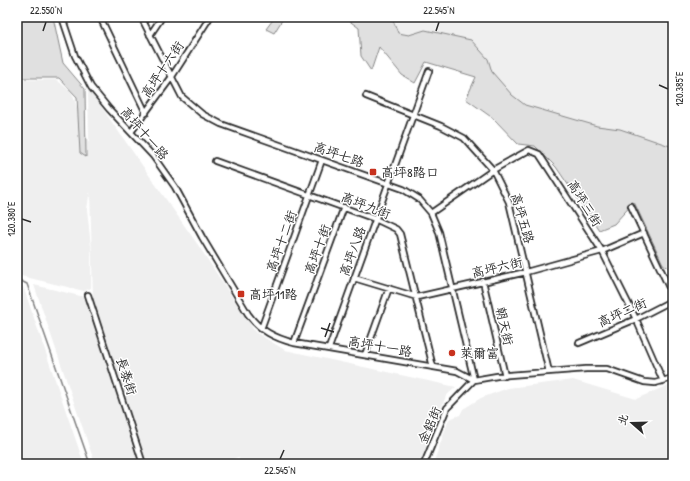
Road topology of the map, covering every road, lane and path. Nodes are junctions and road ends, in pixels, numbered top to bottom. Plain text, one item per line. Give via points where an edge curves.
1 (62, 17) edge
2 (100, 17) edge
3 (141, 17) edge
4 (162, 17) edge
5 (210, 17) edge
6 (150, 35) junction
7 (429, 71) dead end
8 (171, 78) junction
9 (366, 96) dead end
10 (146, 113) junction
11 (413, 114) junction
12 (131, 132) junction
13 (322, 160) junction
14 (215, 161) dead end
15 (493, 170) junction
16 (388, 183) junction
17 (309, 195) junction
18 (631, 206) dead end
19 (344, 207) junction
20 (431, 213) junction
21 (375, 219) junction
22 (644, 233) junction
23 (602, 251) junction
24 (526, 272) junction
25 (354, 278) junction
26 (483, 281) junction
27 (389, 288) junction
28 (453, 289) junction
29 (88, 295) dead end
30 (673, 296) edge
31 (417, 297) junction
32 (673, 300) edge
33 (636, 319) junction
34 (261, 329) junction
35 (294, 343) junction
36 (579, 343) dead end
37 (329, 348) junction
38 (365, 355) junction
39 (433, 367) junction
40 (549, 372) junction
41 (505, 376) junction
42 (673, 378) edge
43 (474, 380) junction
44 (663, 381) junction
45 (144, 464) edge
46 (424, 464) edge

1 - 12 street, 高坪十一路 via 75,56 92,87
2 - 10 street
3 - 6 street, 高坪七路
4 - 6 street
5 - 8 street, 高坪十六街
6 - 8 street, 高坪七路
7 - 11 street, 高坪八路
8 - 10 street, 高坪十六街
8 - 13 street, 高坪七路 via 182,97 202,114 221,124
9 - 11 street, 高坪五路
10 - 12 street, 高坪十六街
11 - 15 street, 高坪五路 via 464,138
11 - 16 street, 高坪八路
12 - 34 street, 高坪十一路 via 153,156 175,187 230,285
13 - 16 street, 高坪七路
13 - 17 street, 高坪十二街
14 - 17 street, 高坪九街
15 - 20 street, 高坪三街
15 - 23 street, 高坪三街 via 529,150 539,154
15 - 24 street, 高坪五路 via 509,202
16 - 20 street, 高坪七路 via 419,199
16 - 21 street, 高坪八路
17 - 19 street, 高坪九街
17 - 34 street, 高坪十二街
18 - 22 street
19 - 21 street, 高坪九街
19 - 35 street, 高坪十街
20 - 28 street, 高坪七路 via 439,232
21 - 25 street, 高坪八路
21 - 31 street, 高坪九街 via 396,229 400,234
22 - 23 street, 高坪六街
22 - 30 street
23 - 24 street, 高坪六街
23 - 33 street, 高坪三街
24 - 26 street, 高坪六街
24 - 40 street, 高坪五路
25 - 27 street
25 - 37 street, 高坪八路
26 - 28 street, 高坪六街
26 - 41 street, 朝天街
27 - 31 street
27 - 38 street
28 - 31 street, 高坪六街
28 - 43 street, 高坪七路
29 - 45 street, 長泰街
31 - 39 street, 高坪九街
32 - 33 street, 高坪二街
33 - 36 street, 高坪二街
33 - 44 street, 高坪三街
34 - 35 street, 高坪十一路
35 - 37 street, 高坪十一路
37 - 38 street, 高坪十一路
38 - 39 street, 高坪十一路
39 - 43 street, 高坪十一路 via 457,371
40 - 41 street
40 - 44 street via 607,369 644,382
41 - 43 street
42 - 44 street
43 - 46 street, 金鋁街 via 446,408

